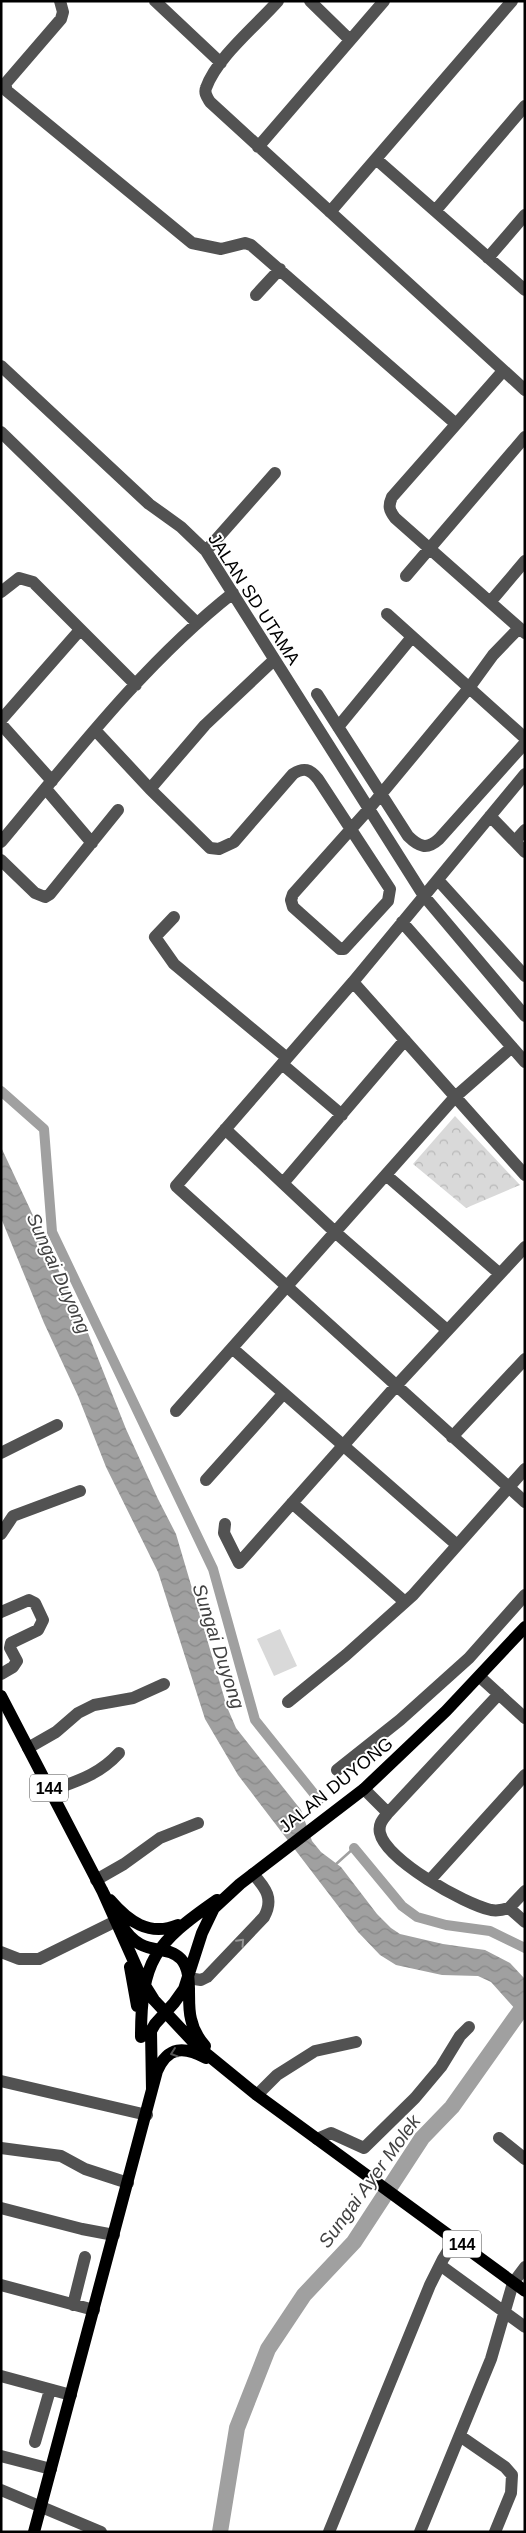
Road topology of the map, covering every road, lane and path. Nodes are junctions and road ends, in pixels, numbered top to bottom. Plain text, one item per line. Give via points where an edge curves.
1 (60, 1) edge
2 (155, 1) edge
3 (278, 1) edge
4 (310, 1) edge
5 (384, 1) edge
6 (512, 1) edge
7 (350, 40) junction
8 (221, 63) junction
9 (4, 95) edge
10 (525, 106) edge
11 (258, 146) junction
12 (376, 159) junction
13 (435, 211) junction
14 (330, 212) junction
15 (525, 215) edge
16 (488, 258) junction
17 (280, 269) junction
18 (525, 290) edge
19 (256, 295) dead end
20 (1, 366) edge
21 (503, 371) junction
22 (525, 390) edge
23 (456, 424) junction
24 (1, 432) edge
25 (525, 437) edge
26 (275, 474) dead end
27 (430, 548) junction
28 (206, 551) junction
29 (525, 561) edge
30 (406, 576) dead end
31 (1, 592) edge
32 (233, 593) junction
33 (491, 601) junction
34 (387, 614) dead end
35 (197, 623) junction
36 (80, 630) junction
37 (522, 630) edge
38 (412, 637) junction
39 (274, 660) junction
40 (136, 685) junction
41 (469, 688) junction
42 (317, 694) dead end
43 (1, 720) edge
44 (1, 724) edge
45 (338, 727) junction
46 (96, 731) junction
47 (525, 738) edge
48 (525, 743) edge
49 (525, 774) edge
50 (49, 785) junction
51 (150, 789) junction
52 (381, 794) junction
53 (118, 810) dead end
54 (368, 810) junction
55 (490, 816) junction
56 (351, 828) junction
57 (525, 830) edge
58 (515, 841) junction
59 (1, 842) edge
60 (92, 843) junction
61 (525, 852) edge
62 (1, 860) edge
63 (438, 880) junction
64 (424, 896) junction
65 (174, 917) dead end
66 (402, 922) junction
67 (524, 975) edge
68 (353, 982) junction
69 (525, 1016) edge
70 (406, 1040) junction
71 (512, 1047) junction
72 (284, 1061) junction
73 (525, 1062) edge
74 (455, 1096) junction
75 (342, 1115) junction
76 (225, 1129) junction
77 (386, 1175) junction
78 (525, 1175) edge
79 (284, 1182) junction
80 (335, 1232) junction
81 (525, 1247) edge
82 (500, 1274) junction
83 (286, 1288) junction
84 (447, 1330) junction
85 (232, 1348) junction
86 (525, 1359) edge
87 (396, 1386) junction
88 (283, 1394) junction
89 (176, 1411) dead end
90 (57, 1425) dead end
91 (452, 1437) junction
92 (342, 1446) junction
93 (1, 1453) edge
94 (525, 1470) edge
95 (206, 1480) dead end
96 (508, 1488) junction
97 (80, 1491) dead end
98 (525, 1502) edge
99 (292, 1503) junction
100 (224, 1524) dead end
101 (1, 1534) edge
102 (457, 1545) junction
103 (525, 1595) edge
104 (405, 1602) junction
105 (1, 1612) edge
106 (525, 1627) edge
107 (1, 1674) edge
108 (480, 1676) junction
109 (164, 1684) dead end
110 (499, 1694) junction
111 (2, 1698) edge
112 (288, 1702) dead end
113 (525, 1718) edge
114 (28, 1748) junction
115 (119, 1753) dead end
116 (338, 1770) dead end
117 (525, 1775) edge
118 (364, 1789) junction
119 (50, 1791) junction
120 (388, 1813) junction
121 (198, 1823) dead end
122 (253, 1874) junction
123 (430, 1880) junction
124 (240, 1884) junction
125 (99, 1885) junction
126 (525, 1891) edge
127 (509, 1908) junction
128 (114, 1922) junction
129 (186, 1922) junction
130 (525, 1922) edge
131 (124, 1942) junction
132 (157, 1950) junction
133 (1, 1952) edge
134 (188, 1978) junction
135 (144, 1984) junction
136 (165, 2012) junction
137 (469, 2027) dead end
138 (141, 2037) junction
139 (356, 2042) dead end
140 (217, 2064) junction
141 (236, 2078) junction
142 (1, 2081) edge
143 (152, 2090) junction
144 (257, 2095) junction
145 (148, 2112) junction
146 (499, 2138) dead end
147 (317, 2139) junction
148 (1, 2148) edge
149 (525, 2159) edge
150 (128, 2183) junction
151 (1, 2208) edge
152 (114, 2235) junction
153 (456, 2240) junction
154 (85, 2257) dead end
155 (440, 2265) junction
156 (525, 2267) edge
157 (513, 2283) junction
158 (1, 2285) edge
159 (525, 2292) edge
160 (73, 2305) junction
161 (94, 2310) junction
162 (505, 2312) junction
163 (525, 2327) edge
164 (1, 2376) edge
165 (50, 2390) junction
166 (71, 2395) junction
167 (460, 2436) junction
168 (35, 2442) dead end
169 (1, 2456) edge
170 (51, 2469) junction
171 (1, 2490) edge
172 (41, 2505) junction
173 (34, 2532) edge
174 (101, 2532) edge
175 (329, 2532) edge
176 (420, 2532) edge
177 (495, 2532) edge

1 - 9 street via 61,19 5,84
2 - 8 street
3 - 8 street
4 - 7 street
5 - 7 street
6 - 12 street
7 - 11 street
8 - 11 street via 206,89 206,96
9 - 17 street via 192,243 221,248 245,243
10 - 13 street
11 - 14 street
12 - 13 street
12 - 14 street
13 - 16 street
14 - 21 street
15 - 16 street
16 - 18 street
17 - 19 street
17 - 23 street
20 - 28 street, JALAN SD UTAMA via 149,504 181,527
21 - 22 street
21 - 23 street
23 - 27 street via 389,504 395,518
24 - 35 street
25 - 27 street
26 - 28 street
27 - 30 street
27 - 33 street
28 - 32 street, JALAN SD UTAMA
29 - 33 street
31 - 36 street via 19,578 26,579 39,587
32 - 35 street
32 - 39 street, JALAN SD UTAMA
33 - 37 street
34 - 38 street
35 - 40 street
36 - 40 street
36 - 43 street
37 - 41 street via 494,655
38 - 41 street
38 - 45 street
39 - 51 street via 205,725
39 - 54 street, JALAN SD UTAMA
40 - 46 street
41 - 47 street
41 - 52 street
42 - 45 street
44 - 50 street
45 - 52 street
46 - 50 street
46 - 51 street
48 - 52 street via 439,839 429,846 418,845 408,836
49 - 55 street
50 - 59 street
50 - 60 street
51 - 56 street via 202,842 219,850 234,842 293,774 307,769 318,779
52 - 54 street
53 - 60 street
54 - 56 street
54 - 64 street, JALAN SD UTAMA
55 - 58 street
55 - 63 street
56 - 56 street via 291,900 293,907 340,950 352,942 391,895
57 - 58 street
58 - 61 street
60 - 62 street via 45,897 35,893
63 - 64 street
63 - 67 street
64 - 66 street
64 - 69 street, JALAN SD UTAMA
65 - 72 street via 155,937 167,955
66 - 68 street
66 - 71 street
68 - 70 street
68 - 72 street
70 - 74 street
70 - 75 street
71 - 73 street
71 - 74 street
72 - 75 street
72 - 76 street
74 - 77 street
74 - 78 street
75 - 79 street
76 - 79 street
76 - 83 street via 176,1186
77 - 80 street
77 - 82 street
79 - 80 street
80 - 83 street
80 - 84 street
81 - 82 street
82 - 84 street
83 - 85 street
83 - 87 street
84 - 87 street
85 - 88 street
85 - 89 street
86 - 91 street
87 - 91 street
87 - 92 street
88 - 92 street
88 - 95 street
90 - 93 street
91 - 96 street
92 - 99 street
92 - 102 street
94 - 96 street
96 - 98 street
96 - 102 street
97 - 101 street via 13,1516
99 - 100 street via 239,1563 224,1533
99 - 104 street
102 - 104 street
103 - 116 street via 469,1658
104 - 112 street
105 - 107 street via 29,1600 35,1603 43,1620 38,1630 11,1643 16,1665
106 - 108 main road, JALAN DUYONG
108 - 110 street
108 - 118 main road, JALAN DUYONG
109 - 114 street via 133,1698 94,1705
110 - 113 street
110 - 120 street
111 - 114 main road, 144
114 - 119 main road, 144
115 - 119 street via 91,1776
117 - 123 street
118 - 120 street
118 - 122 main road, JALAN DUYONG
119 - 125 main road, 144
120 - 123 street via 380,1822 383,1842
121 - 125 street via 160,1838
122 - 124 main road, JALAN DUYONG
134 -> 122 street via 201,1980 207,1977 264,1917 268,1909 268,1894
123 - 127 street via 474,1904 491,1910
124 - 129 main road
124 - 134 main road, JALAN DUYONG via 207,1919
125 - 128 main road, 144
125 - 129 main road via 119,1911 140,1926 163,1930
125 - 132 main road, 144 via 130,1936
126 - 127 street
127 - 130 street
128 - 131 main road, 144
128 - 133 street via 39,1959 19,1959
129 - 132 main road
131 - 135 main road, 144
131 - 138 main road
132 - 134 main road, 144 via 171,1952 183,1960
132 - 135 main road, 144
134 - 136 main road via 179,1998
134 - 141 main road, 144 via 191,2019 196,2033
135 - 136 main road, 144
135 - 138 main road, 144
136 - 140 main road, 144
136 - 143 main road via 151,2031
137 - 147 street via 420,2092 369,2145 358,2147 331,2133
138 - 145 main road
139 - 144 street via 315,2051 277,2075
140 - 141 main road, 144
140 -> 143 main road via 192,2052 174,2051 161,2062
141 - 144 main road, 144
142 - 145 street
143 - 145 main road
144 - 147 main road, 144
145 - 150 main road
146 - 149 street
147 - 153 main road, 144
148 - 150 street via 61,2156 85,2169
150 - 152 main road
151 - 152 street
152 - 161 main road
153 - 155 street
153 - 157 main road, 144
154 - 160 street
155 - 162 street
155 - 175 street
156 - 157 street
157 - 159 main road, 144
157 - 162 street
158 - 160 street
160 - 161 street
161 - 166 main road
162 - 163 street
162 - 167 street via 491,2359
164 - 165 street
165 - 166 street
165 - 168 street
166 - 170 main road
167 - 176 street
167 - 177 street via 512,2475 511,2493
169 - 170 street
170 - 172 main road
171 - 172 street
172 - 173 main road
172 - 174 street

